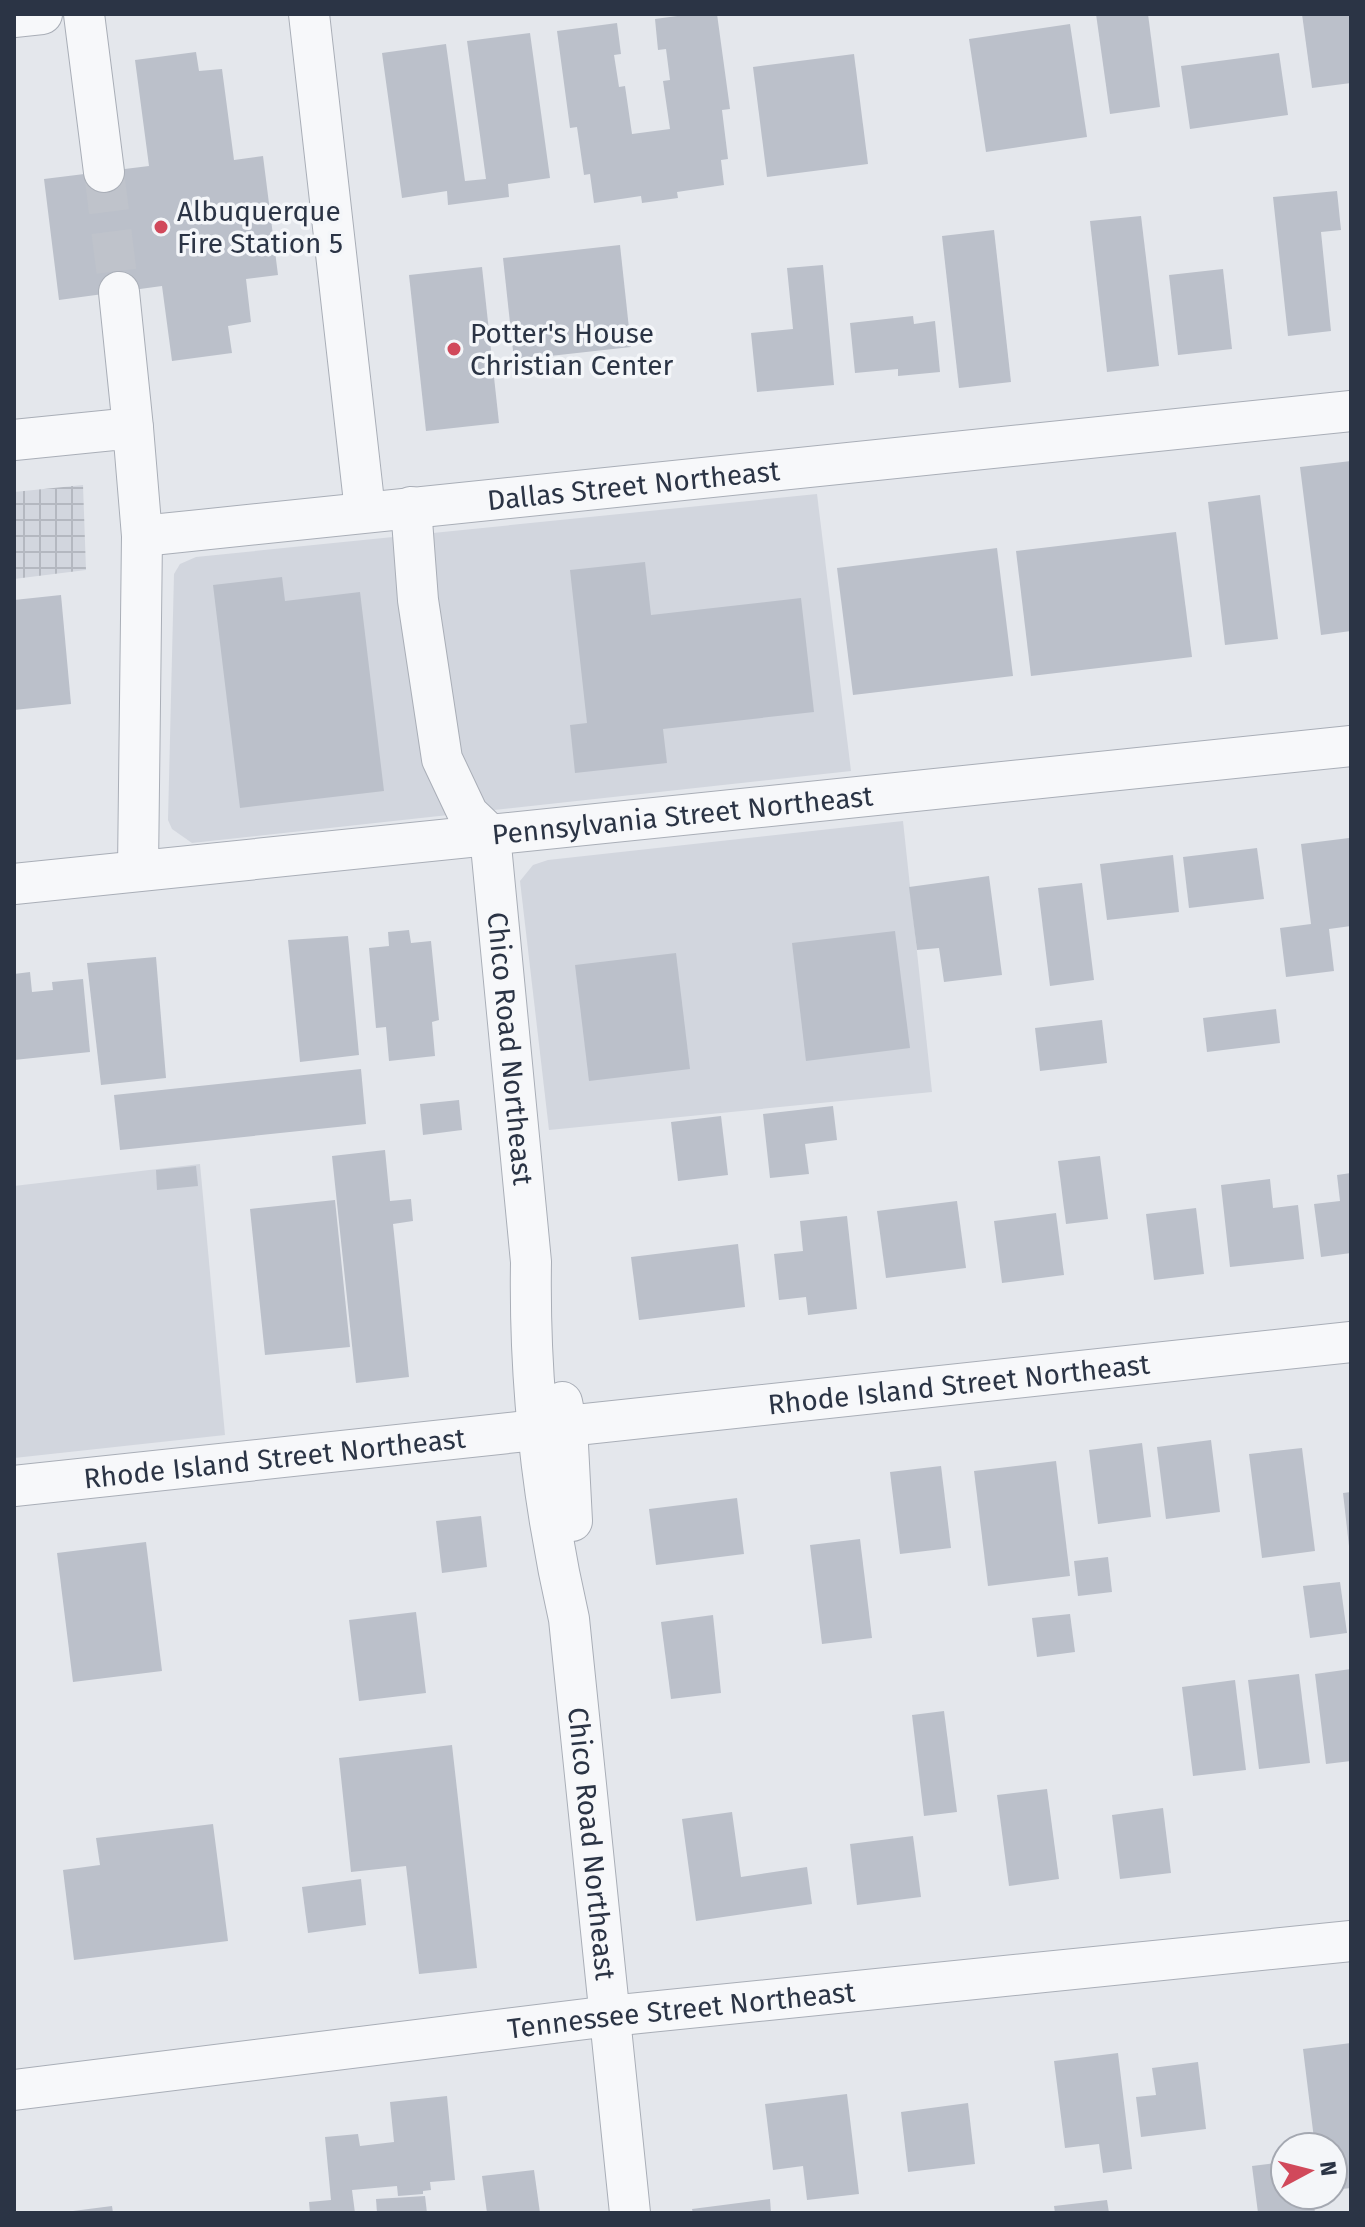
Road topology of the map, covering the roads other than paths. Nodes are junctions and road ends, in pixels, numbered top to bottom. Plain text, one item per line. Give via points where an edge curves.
1 (42, 14) edge
2 (84, 14) edge
3 (309, 14) edge
4 (14, 17) edge
5 (104, 172) tunnel mouth
6 (119, 292) tunnel mouth
7 (1351, 411) edge
8 (133, 428) junction
9 (14, 440) edge
10 (411, 507) junction
11 (365, 511) junction
12 (142, 536) junction
13 (1351, 746) edge
14 (490, 835) junction
15 (138, 869) junction
16 (14, 884) edge
17 (1351, 1342) edge
18 (551, 1428) junction
19 (14, 1486) edge
20 (1351, 1941) edge
21 (610, 2016) junction
22 (14, 2090) edge
23 (630, 2213) edge

1 - 4 street
2 - 5 street
3 - 11 street
6 - 8 street
7 - 10 street, Dallas Street Northeast
8 - 9 street
8 - 12 street
10 - 11 street, Dallas Street Northeast
10 - 14 street via 418,600 442,759 468,814
11 - 12 street, Dallas Street Northeast
12 - 15 street
13 - 14 street, Pennsylvania Street Northeast
14 - 15 street, Pennsylvania Street Northeast
14 - 18 street, Chico Road Northeast via 531,1262 530,1327
15 - 16 street, Pennsylvania Street Northeast
17 - 18 street, Rhode Island Street Northeast
18 - 19 street, Rhode Island Street Northeast
18 - 21 street, Chico Road Northeast via 552,1546 569,1619
20 - 21 street, Tennessee Street Northeast
21 - 22 street, Tennessee Street Northeast
21 - 23 street, Chico Road Northeast

